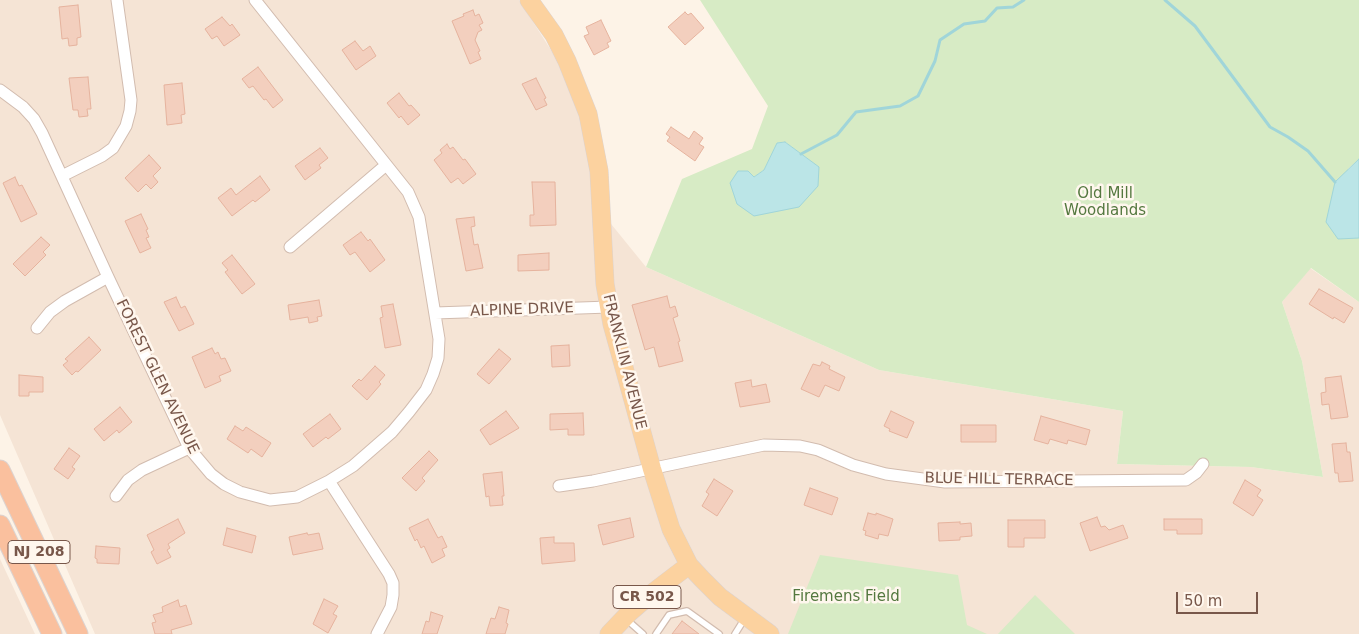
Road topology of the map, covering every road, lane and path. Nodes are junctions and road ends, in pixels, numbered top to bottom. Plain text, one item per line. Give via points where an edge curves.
1 (117, 0) edge
2 (255, 0) edge
3 (529, 0) edge
4 (0, 90) edge
5 (386, 165) junction
6 (62, 176) junction
7 (290, 247) dead end
8 (108, 277) junction
9 (609, 307) junction
10 (435, 313) junction
11 (37, 328) dead end
12 (189, 448) junction
13 (1203, 464) dead end
14 (652, 469) junction
15 (0, 470) edge
16 (330, 481) junction
17 (559, 486) dead end
18 (116, 496) dead end
19 (0, 525) edge
20 (689, 566) junction
21 (747, 617) junction
22 (624, 618) junction
23 (52, 634) edge
24 (79, 634) edge
25 (377, 634) edge
26 (609, 634) edge
27 (643, 634) edge
28 (656, 634) edge
29 (719, 634) edge
30 (735, 634) edge
31 (770, 634) edge

1 - 6 street via 131,100 126,126 116,143 102,156
2 - 5 street, FOREST GLEN AVENUE
3 - 9 main road, FRANKLIN AVENUE via 567,61 588,114 599,171
4 - 6 street, FOREST GLEN AVENUE via 34,119
5 - 7 street
5 - 10 street, FOREST GLEN AVENUE via 408,192 419,217
6 - 8 street, FOREST GLEN AVENUE
8 - 11 street via 58,306
8 - 12 street, FOREST GLEN AVENUE
9 - 10 street, ALPINE DRIVE
9 - 14 main road, FRANKLIN AVENUE
10 - 16 street, FOREST GLEN AVENUE via 438,358 426,390 392,432
12 - 16 street, FOREST GLEN AVENUE via 224,484 256,498 282,500 297,497
12 - 18 street via 142,470 128,480
13 - 14 street, BLUE HILL TERRACE via 1186,480 945,482 886,474 800,446 764,445
14 - 17 street, BLUE HILL TERRACE
14 - 20 main road, FRANKLIN AVENUE via 671,529
15 - 24 highway, NJ 208
16 - 25 street via 392,583 391,607
19 - 23 highway, NJ 208
20 - 21 main road, FRANKLIN AVENUE via 720,597
20 - 22 main road, CR 502
21 - 30 lane
21 - 31 main road, FRANKLIN AVENUE
22 - 26 main road, CR 502
22 - 27 lane
28 - 29 lane via 669,615 687,611

